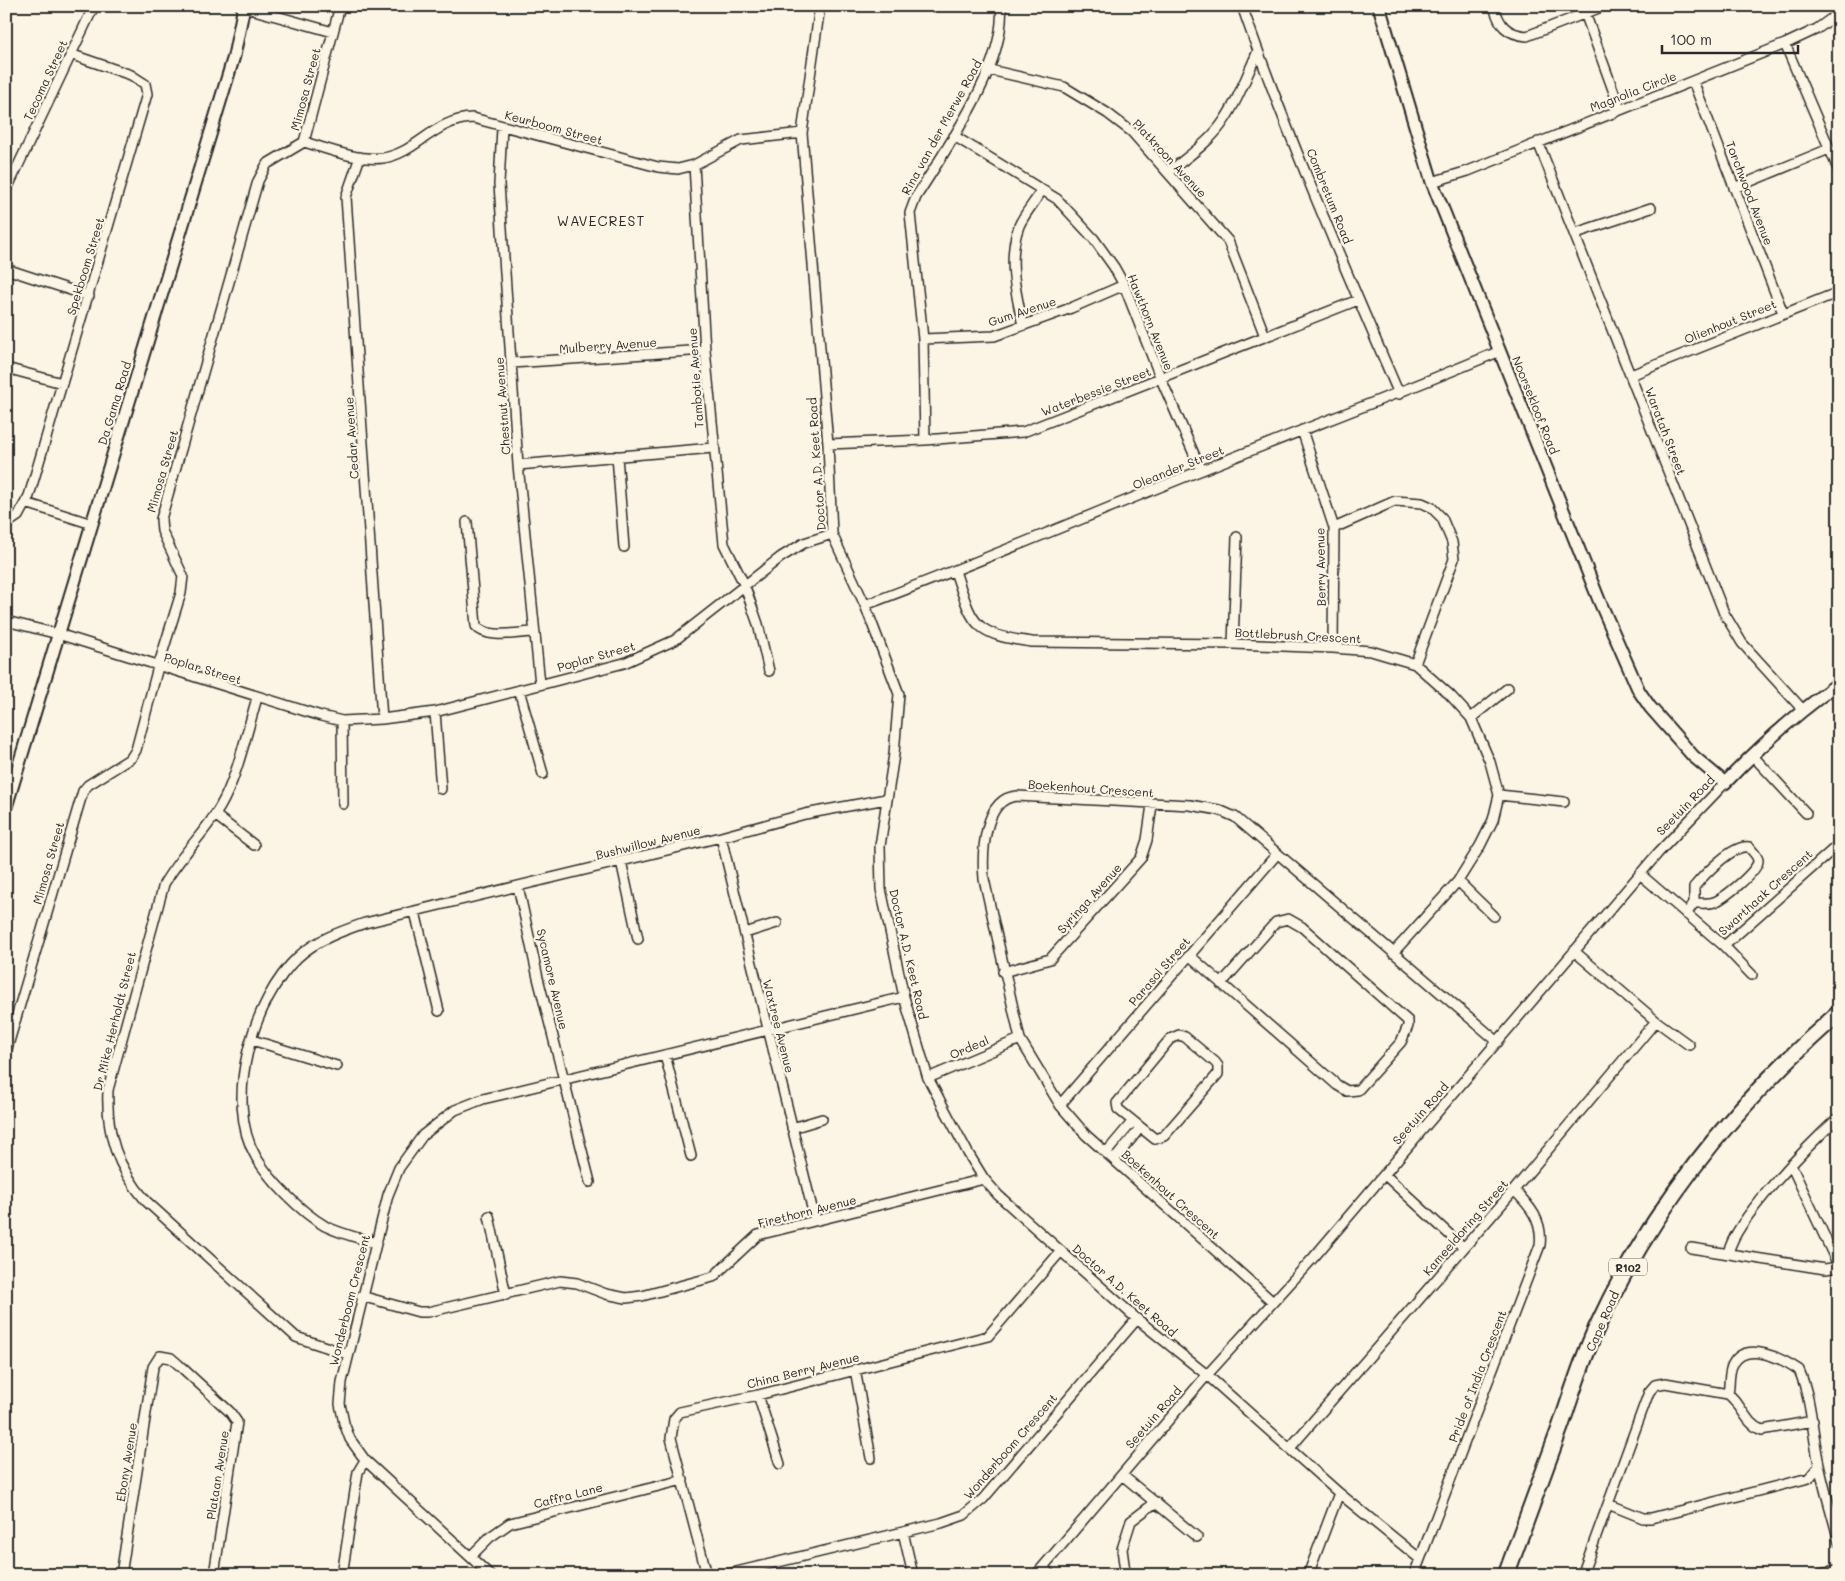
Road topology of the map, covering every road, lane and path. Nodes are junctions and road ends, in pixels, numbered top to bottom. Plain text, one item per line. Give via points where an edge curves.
1 (94, 6) edge
2 (340, 6) edge
3 (820, 6) edge
4 (1001, 6) edge
5 (1242, 6) edge
6 (1379, 6) edge
7 (1494, 6) edge
8 (1604, 6) edge
9 (243, 7) edge
10 (1585, 13) junction
11 (1839, 13) edge
12 (333, 32) junction
13 (1785, 44) junction
14 (1258, 51) junction
15 (70, 54) junction
16 (990, 70) junction
17 (1693, 81) junction
18 (1620, 109) junction
19 (502, 127) junction
20 (802, 133) junction
21 (954, 136) junction
22 (304, 142) junction
23 (1538, 142) junction
24 (1830, 149) junction
25 (360, 157) junction
26 (694, 165) junction
27 (1839, 171) edge
28 (1169, 172) junction
29 (1432, 182) junction
30 (1734, 188) junction
31 (1042, 190) junction
32 (6, 191) edge
33 (1651, 208) dead end
34 (1576, 233) junction
35 (6, 270) edge
36 (1124, 285) junction
37 (1839, 292) edge
38 (89, 296) junction
39 (1358, 300) junction
40 (1783, 313) junction
41 (1023, 326) junction
42 (1265, 336) junction
43 (923, 339) junction
44 (705, 350) junction
45 (1500, 351) junction
46 (512, 363) junction
47 (6, 368) edge
48 (1630, 375) junction
49 (1161, 379) junction
50 (62, 383) junction
51 (1399, 394) junction
52 (1302, 430) junction
53 (924, 440) junction
54 (828, 444) junction
55 (713, 448) junction
56 (617, 456) junction
57 (518, 465) junction
58 (1201, 470) junction
59 (26, 503) junction
60 (467, 522) dead end
61 (6, 524) edge
62 (92, 524) junction
63 (1334, 528) junction
64 (832, 534) junction
65 (1238, 537) dead end
66 (624, 547) dead end
67 (955, 571) junction
68 (744, 584) junction
69 (865, 605) junction
70 (6, 621) edge
71 (535, 632) junction
72 (58, 634) junction
73 (1233, 644) junction
74 (1334, 648) junction
75 (1415, 664) junction
76 (158, 667) junction
77 (769, 671) dead end
78 (1839, 683) edge
79 (540, 684) junction
80 (1508, 688) dead end
81 (519, 690) junction
82 (257, 698) junction
83 (1802, 710) junction
84 (435, 712) junction
85 (1471, 718) junction
86 (382, 719) junction
87 (342, 721) junction
88 (1752, 754) junction
89 (543, 774) dead end
90 (1725, 783) junction
91 (441, 789) dead end
92 (1499, 795) junction
93 (886, 799) junction
94 (1564, 802) dead end
95 (344, 804) dead end
96 (1152, 804) junction
97 (6, 807) edge
98 (1806, 813) dead end
99 (215, 815) junction
100 (721, 837) junction
101 (1839, 844) edge
102 (254, 845) dead end
103 (1277, 854) junction
104 (621, 861) junction
105 (1640, 874) junction
106 (1458, 881) junction
107 (518, 886) junction
108 (1694, 903) junction
109 (415, 912) junction
110 (1686, 914) junction
111 (1494, 916) dead end
112 (776, 923) dead end
113 (744, 933) junction
114 (638, 939) dead end
115 (1724, 946) junction
116 (1574, 951) junction
117 (1393, 953) junction
118 (1189, 955) junction
119 (1004, 972) junction
120 (1752, 976) dead end
121 (1221, 984) junction
122 (904, 997) junction
123 (439, 1011) dead end
124 (1839, 1013) edge
125 (1656, 1020) junction
126 (767, 1029) junction
127 (1020, 1039) junction
128 (252, 1040) junction
129 (1498, 1042) junction
130 (1688, 1045) dead end
131 (6, 1052) edge
132 (665, 1055) junction
133 (337, 1066) dead end
134 (564, 1078) junction
135 (928, 1078) junction
136 (1060, 1105) junction
137 (1839, 1117) edge
138 (822, 1119) dead end
139 (1137, 1124) junction
140 (792, 1128) junction
141 (1106, 1153) junction
142 (691, 1156) dead end
143 (1114, 1160) junction
144 (1791, 1165) junction
145 (1384, 1175) junction
146 (984, 1180) junction
147 (590, 1182) dead end
148 (1514, 1190) junction
149 (489, 1216) dead end
150 (815, 1220) junction
151 (376, 1243) junction
152 (1463, 1247) junction
153 (1691, 1248) dead end
154 (1061, 1251) junction
155 (1728, 1254) junction
156 (1839, 1267) edge
157 (506, 1294) junction
158 (361, 1296) junction
159 (1273, 1302) junction
160 (1137, 1319) junction
161 (347, 1354) junction
162 (160, 1356) joint
163 (855, 1369) junction
164 (1207, 1375) junction
165 (1728, 1394) junction
166 (758, 1395) junction
167 (1813, 1421) junction
168 (1290, 1448) junction
169 (871, 1458) dead end
170 (365, 1460) junction
171 (780, 1464) dead end
172 (1819, 1466) junction
173 (1122, 1475) junction
174 (683, 1480) junction
175 (1339, 1493) junction
176 (1156, 1502) junction
177 (1608, 1504) junction
178 (903, 1532) junction
179 (1197, 1537) dead end
180 (1839, 1542) edge
181 (471, 1556) junction
182 (1420, 1559) junction
183 (1839, 1569) edge
184 (1039, 1571) edge
185 (1125, 1571) dead end
186 (121, 1575) edge
187 (214, 1575) edge
188 (342, 1575) edge
189 (490, 1575) edge
190 (707, 1575) edge
191 (724, 1575) edge
192 (913, 1575) edge
193 (1051, 1575) edge
194 (1308, 1575) edge
195 (1414, 1575) edge
196 (1506, 1575) edge
197 (1582, 1575) edge
198 (1818, 1575) edge

1 - 15 street, Tecoma Street
2 - 12 street, Mimosa Street
3 - 20 street, Doctor A.D. Keet Road
4 - 16 street, Rina van der Merwe Road
5 - 14 street, Combretum Road
6 - 29 street, Noorsekloof Road
7 - 10 street via 1498,21 1507,31 1526,36
8 - 10 street
9 - 12 street
9 - 62 street, Da Gama Road via 234,56
10 - 18 street
11 - 13 street, Magnolia Circle via 1817,30
12 - 22 street, Mimosa Street
13 - 17 street, Magnolia Circle
13 - 24 street
14 - 28 street via 1221,124 1210,138
14 - 39 street, Combretum Road
15 - 32 street, Tecoma Street
15 - 38 street, Spekboom Street via 131,75 145,84 147,94
16 - 21 street, Rina van der Merwe Road
16 - 28 street, Platkroon Avenue via 1064,87 1086,99 1132,132
17 - 18 street, Magnolia Circle
17 - 30 street, Torchwood Avenue
18 - 23 street, Magnolia Circle
19 - 25 street, Keurboom Street via 487,120 457,120 438,127 400,152 383,158
19 - 26 street, Keurboom Street via 658,167 678,169
19 - 46 street, Chestnut Avenue via 499,184
20 - 26 street, Keurboom Street via 741,140
20 - 54 street, Doctor A.D. Keet Road
21 - 31 street, Hawthorn Avenue
21 - 43 street, Rina van der Merwe Road via 916,197 910,213
22 - 25 street, Keurboom Street
22 - 76 street, Mimosa Street via 268,164 258,181 161,519 162,531 183,576 181,593
23 - 29 street, Magnolia Circle
23 - 34 street, Waratah Street
24 - 27 street
24 - 30 street
25 - 86 street, Cedar Avenue via 346,197
26 - 44 street, Tambotie Avenue
28 - 42 street, Platkroon Avenue via 1228,241
29 - 45 street, Noorsekloof Road
30 - 40 street, Torchwood Avenue
31 - 36 street, Hawthorn Avenue via 1057,199 1094,239
31 - 41 street via 1020,225 1015,242 1016,296
33 - 34 street
34 - 48 street, Waratah Street
35 - 38 street
36 - 41 street, Gum Avenue
36 - 49 street, Hawthorn Avenue
37 - 40 street, Olienhout Street
38 - 50 street, Spekboom Street
39 - 42 street, Waterbessie Street
39 - 51 street, Combretum Road
40 - 48 street, Olienhout Street
41 - 43 street, Gum Avenue via 994,336
42 - 49 street, Waterbessie Street
43 - 53 street, Rina van der Merwe Road
44 - 46 street, Mulberry Avenue
44 - 55 street, Tambotie Avenue
45 - 51 street, Oleander Street
45 - 90 street, Noorsekloof Road via 1599,600 1639,691 1694,756
46 - 57 street, Chestnut Avenue
47 - 50 street
48 - 83 street, Waratah Street via 1724,613 1742,643
49 - 53 street, Waterbessie Street via 1023,432
49 - 58 street, Hawthorn Avenue
50 - 59 street, Spekboom Street
51 - 52 street, Oleander Street
52 - 58 street, Oleander Street
52 - 63 street, Berry Avenue
53 - 54 street, Waterbessie Street
54 - 64 street, Doctor A.D. Keet Road
55 - 56 street
55 - 68 street, Tambotie Avenue via 724,544
56 - 57 street
56 - 66 street
57 - 71 street, Chestnut Avenue
58 - 67 street, Oleander Street
59 - 61 street, Spekboom Street via 18,516
59 - 62 street
60 - 71 street via 479,631
62 - 72 street, Da Gama Road
63 - 74 street, Berry Avenue
63 - 75 street via 1402,500 1431,507 1442,518 1452,542 1454,559
64 - 68 street, Poplar Street via 804,543
64 - 69 street, Doctor A.D. Keet Road
65 - 73 street
67 - 69 street, Oleander Street
67 - 73 street, Bottlebrush Crescent via 970,616 992,634 1011,640
68 - 77 street
68 - 79 street, Poplar Street via 675,640 650,653 586,675
69 - 93 street, Doctor A.D. Keet Road via 899,694
70 - 72 street, Poplar Street
71 - 79 street, Chestnut Avenue
72 - 76 street, Poplar Street
72 - 97 street, Da Gama Road
73 - 74 street, Bottlebrush Crescent
74 - 75 street, Bottlebrush Crescent via 1370,651
75 - 85 street, Bottlebrush Crescent
76 - 82 street, Poplar Street
76 - 131 street, Mimosa Street via 133,755 83,790
78 - 83 street, Seetuin Road
79 - 81 street, Poplar Street
80 - 85 street
81 - 84 street, Poplar Street
81 - 89 street
82 - 87 street, Poplar Street
82 - 99 street, Dr Mike Herholdt Street via 228,790
83 - 88 street, Seetuin Road
84 - 86 street, Poplar Street
84 - 91 street
85 - 92 street, Bottlebrush Crescent via 1490,762
86 - 87 street, Poplar Street
87 - 95 street
88 - 90 street, Seetuin Road
88 - 98 street
90 - 105 street, Seetuin Road
92 - 94 street
92 - 106 street, Bottlebrush Crescent via 1493,820
93 - 100 street, Bushwillow Avenue via 805,814
93 - 122 street, Doctor A.D. Keet Road via 880,846 881,889
96 - 103 street, Boekenhout Crescent via 1190,806 1236,817
96 - 119 street, Syringa Avenue via 1147,840 1138,862 1050,958
96 - 119 street, Boekenhout Crescent via 1017,796 996,808 989,822 982,854 984,879
99 - 102 street
99 - 161 street, Dr Mike Herholdt Street via 170,873 158,902 108,1090 110,1132 118,1158 134,1187 178,1231 296,1337
100 - 104 street, Bushwillow Avenue
100 - 113 street, Waxtree Avenue
101 - 115 street, Swarthaak Crescent
103 - 117 street, Boekenhout Crescent
103 - 118 street, Parasol Street
104 - 107 street, Bushwillow Avenue
104 - 114 street
105 - 110 street, Swarthaak Crescent
105 - 116 street, Seetuin Road
106 - 111 street
106 - 117 street, Bottlebrush Crescent
107 - 109 street, Bushwillow Avenue
107 - 134 street, Sycamore Avenue
108 - 108 street via 1716,901 1751,874 1758,863 1754,852 1745,846 1734,850 1694,887
108 - 110 street
109 - 123 street
109 - 128 street, Bushwillow Avenue via 348,928 300,955 285,970 267,999
110 - 115 street, Swarthaak Crescent
112 - 113 street
113 - 126 street, Waxtree Avenue
115 - 120 street
116 - 125 street
116 - 129 street, Seetuin Road
117 - 129 street, Boekenhout Crescent
118 - 121 street
118 - 136 street, Parasol Street
119 - 127 street, Boekenhout Crescent
121 - 121 street via 1347,1092 1358,1090 1401,1042 1408,1026 1408,1021 1350,969 1288,919 1276,922
122 - 126 street, Wonderboom Crescent
122 - 135 street, Doctor A.D. Keet Road
124 - 196 main road, Cape Road / R102 via 1769,1077 1727,1123 1695,1163 1639,1247 1595,1332
125 - 130 street
125 - 148 street, Kameeldoring Street
126 - 132 street, Wonderboom Crescent
126 - 140 street, Waxtree Avenue
127 - 135 street, Ordeal
127 - 136 street, Boekenhout Crescent
128 - 133 street
128 - 151 street, Bushwillow Avenue via 242,1092 248,1134 255,1155 268,1176 324,1225
129 - 145 street, Seetuin Road
132 - 134 street, Wonderboom Crescent
132 - 142 street
134 - 147 street
134 - 151 street, Wonderboom Crescent via 483,1098 455,1110 430,1129 400,1168 392,1184
135 - 146 street, Doctor A.D. Keet Road
136 - 141 street, Boekenhout Crescent
137 - 144 street
138 - 140 street
139 - 139 street via 1155,1139 1162,1138 1218,1074 1215,1062 1185,1037 1179,1035 1170,1039 1118,1100 1117,1108
139 - 141 street
139 - 143 street
140 - 150 street, Waxtree Avenue
141 - 143 street, Boekenhout Crescent
143 - 159 street, Boekenhout Crescent
144 - 155 street via 1734,1236
144 - 156 street
145 - 152 street
145 - 159 street, Seetuin Road
146 - 150 street, Firethorn Avenue
146 - 154 street, Doctor A.D. Keet Road
148 - 152 street, Kameeldoring Street
148 - 182 street, Pride of India Crescent via 1535,1214 1541,1230 1540,1245
149 - 157 street
150 - 157 street, Firethorn Avenue via 758,1235 712,1277 642,1296 626,1298 606,1294 568,1280
151 - 158 street, Wonderboom Crescent
152 - 168 street, Kameeldoring Street
153 - 155 street
154 - 160 street, Doctor A.D. Keet Road
154 - 163 street, China Berry Avenue via 988,1336
155 - 156 street via 1825,1269
157 - 158 street, Firethorn Avenue via 419,1312
158 - 161 street, Wonderboom Crescent
159 - 164 street, Seetuin Road
160 - 164 street, Doctor A.D. Keet Road
160 - 178 street, Wonderboom Crescent via 974,1508 952,1520
161 - 170 street, Wonderboom Crescent via 342,1382 342,1413 350,1439
162 - 186 street, Ebony Avenue via 153,1367
162 - 187 street, Plataan Avenue via 175,1362 237,1422
163 - 166 street, China Berry Avenue
163 - 169 street
164 - 168 street, Doctor A.D. Keet Road
164 - 173 street, Seetuin Road
165 - 167 street via 1758,1429 1769,1430
165 - 167 street via 1734,1362 1749,1352 1761,1353 1799,1370
165 - 177 street via 1665,1383 1651,1388
166 - 171 street
166 - 174 street, China Berry Avenue via 687,1410 676,1416 671,1438
167 - 172 street
168 - 175 street, Doctor A.D. Keet Road
170 - 181 street, Wonderboom Crescent
170 - 188 street via 358,1472
172 - 177 street via 1810,1478 1651,1518
172 - 180 street
173 - 176 street
173 - 184 street, Seetuin Road
174 - 181 street, Caffra Lane via 510,1522
174 - 190 street, China Berry Avenue
175 - 182 street, Doctor A.D. Keet Road
175 - 194 street
176 - 179 street
176 - 185 street via 1131,1521 1117,1561
177 - 197 street
178 - 191 street, Wonderboom Crescent
178 - 192 street
181 - 189 street, Wonderboom Crescent
182 - 195 street, Pride of India Crescent
183 - 198 street
184 - 193 street

